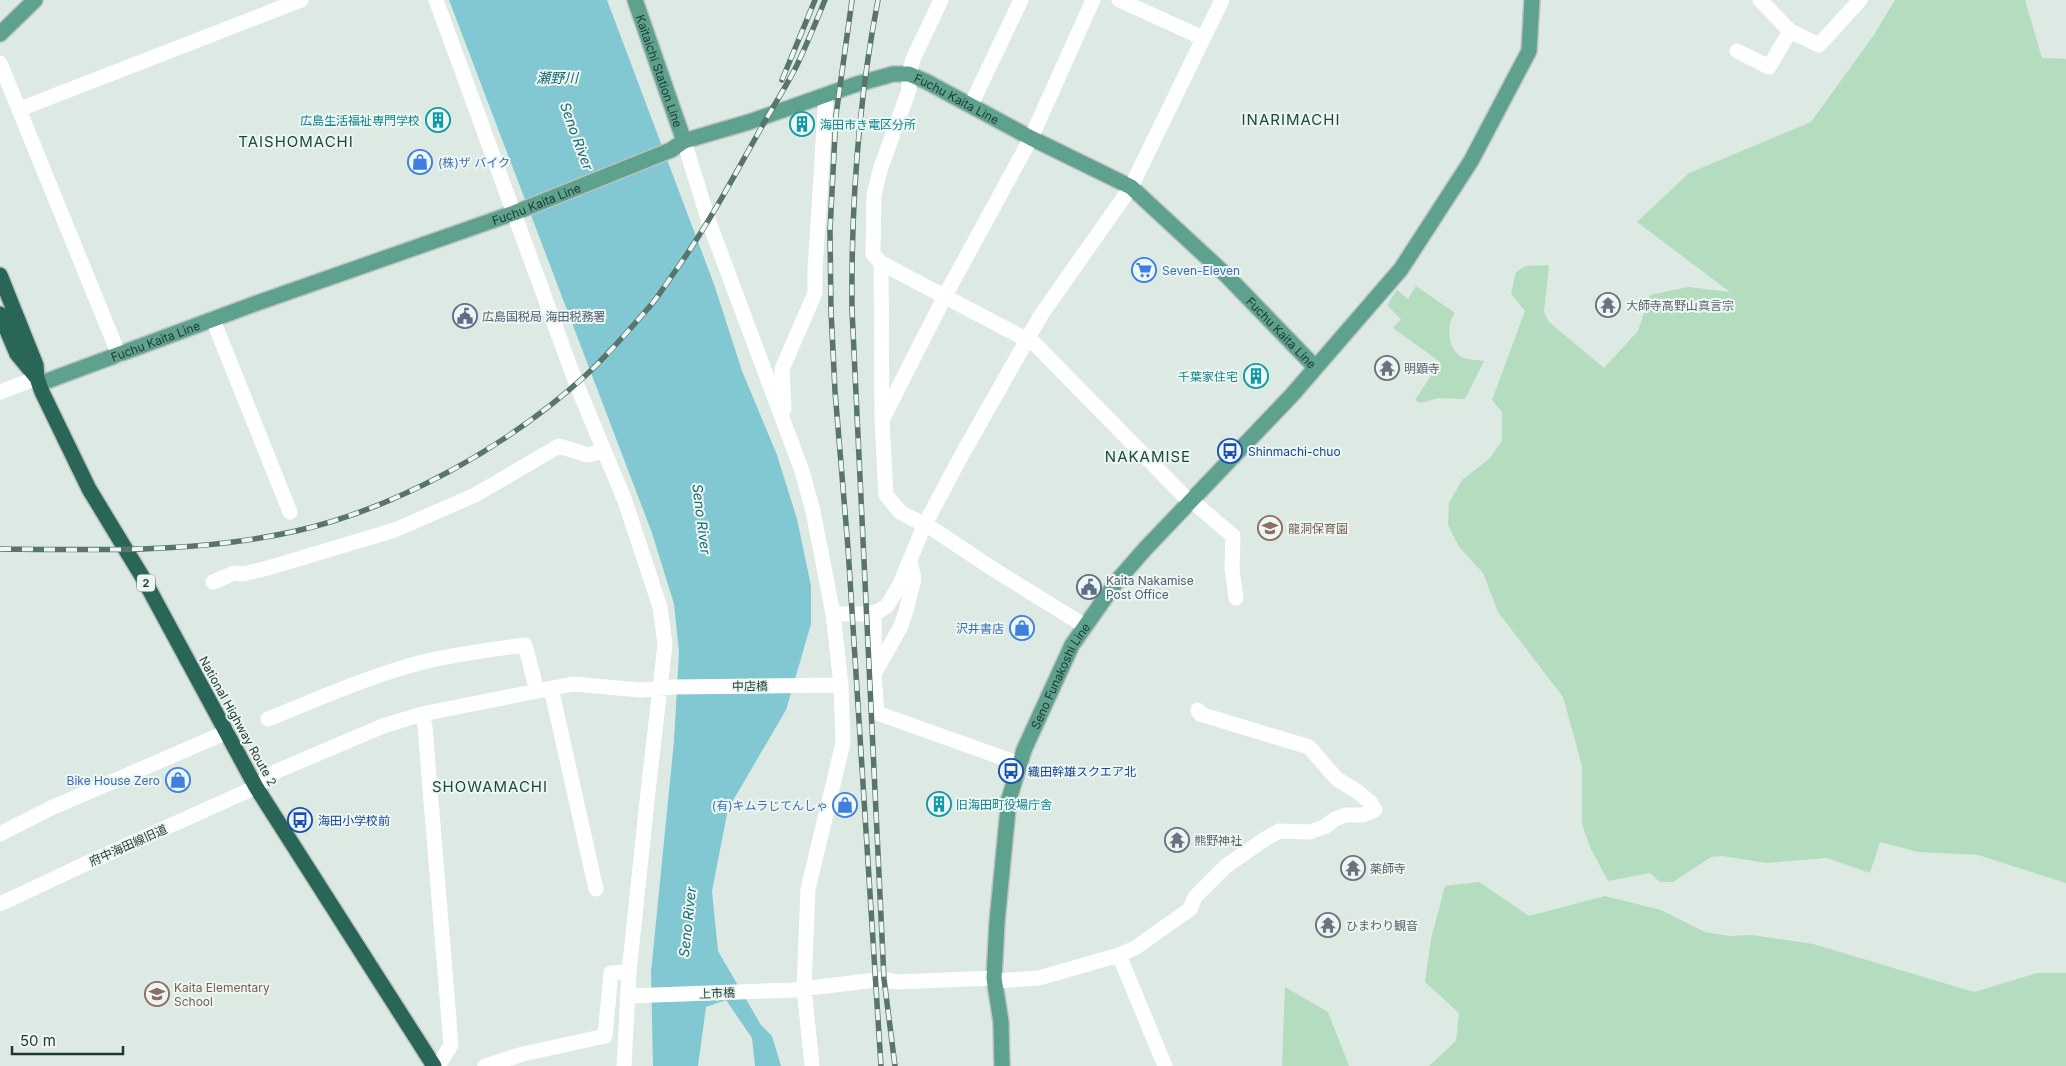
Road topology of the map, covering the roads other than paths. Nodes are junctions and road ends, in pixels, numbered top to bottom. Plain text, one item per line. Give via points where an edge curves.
1 (36, 0) edge
2 (301, 0) edge
3 (436, 0) edge
4 (635, 0) edge
5 (941, 0) edge
6 (1021, 0) edge
7 (1094, 0) edge
8 (1119, 0) edge
9 (1222, 0) edge
10 (1532, 0) edge
11 (1760, 0) edge
12 (1860, 0) edge
13 (1790, 31) junction
14 (0, 34) edge
15 (1203, 38) junction
16 (1737, 51) dead end
17 (0, 63) edge
18 (908, 74) junction
19 (826, 96) junction
20 (971, 105) junction
21 (20, 109) junction
22 (1031, 138) junction
23 (684, 141) junction
24 (1131, 187) junction
25 (520, 210) junction
26 (881, 263) junction
27 (0, 275) edge
28 (945, 296) junction
29 (0, 314) edge
30 (213, 320) junction
31 (1027, 340) junction
32 (118, 355) junction
33 (1315, 367) junction
34 (38, 381) junction
35 (0, 392) edge
36 (882, 421) junction
37 (785, 425) junction
38 (604, 450) junction
39 (1191, 501) junction
40 (290, 512) dead end
41 (924, 526) junction
42 (910, 562) junction
43 (213, 582) dead end
44 (1236, 598) dead end
45 (908, 603) junction
46 (833, 614) junction
47 (874, 618) junction
48 (1085, 626) junction
49 (874, 674) junction
50 (834, 685) junction
51 (667, 688) junction
52 (544, 690) junction
53 (1198, 710) dead end
54 (422, 714) junction
55 (268, 719) dead end
56 (227, 732) junction
57 (1020, 764) junction
58 (256, 787) junction
59 (0, 834) edge
60 (596, 889) dead end
61 (0, 904) edge
62 (1119, 956) junction
63 (629, 972) junction
64 (995, 980) junction
65 (798, 989) junction
66 (634, 996) junction
67 (436, 1066) edge
68 (485, 1066) edge
69 (624, 1066) edge
70 (812, 1066) edge
71 (1002, 1066) edge
72 (1164, 1066) edge

1 - 14 main road
2 - 21 street
3 - 25 street
4 - 23 main road, Kaitaichi Station Line
5 - 18 street
6 - 20 street
7 - 22 street
8 - 15 street
9 - 15 street
10 - 33 main road, Fuchu Kaita Line via 1529,51 1471,161 1401,269
11 - 13 street
12 - 13 street via 1819,45
13 - 16 street via 1769,68
15 - 24 street
17 - 21 street
18 - 19 main road, Fuchu Kaita Line via 893,74
18 - 20 main road, Fuchu Kaita Line
18 - 26 street via 909,90 881,166 874,195 874,254
19 - 23 main road, Fuchu Kaita Line
19 - 37 street via 815,293 782,369
20 - 22 main road, Fuchu Kaita Line
21 - 32 street
22 - 24 main road, Fuchu Kaita Line
22 - 28 street
23 - 25 main road, Fuchu Kaita Line via 671,150
23 - 37 street via 709,222
24 - 31 street via 1040,315
24 - 33 main road, Fuchu Kaita Line via 1225,274
25 - 30 main road, Fuchu Kaita Line
25 - 38 street via 576,383
26 - 28 street
26 - 36 street
27 - 34 highway, National Highway Route 2 / 2 via 36,364
28 - 31 street
28 - 36 street
29 - 34 highway, National Highway Route 2 / 2 via 17,354
30 - 32 main road, Fuchu Kaita Line
30 - 40 street
31 - 39 street via 1035,344
31 - 41 street
32 - 34 main road, Fuchu Kaita Line
33 - 39 main road, Seno Funakoshi Line
34 - 35 street
34 - 56 highway, National Highway Route 2 / 2 via 89,489 143,578
36 - 41 street via 886,495 900,512
37 - 46 street via 813,511
38 - 43 street via 588,455 559,446 475,495 395,530 268,568 234,573
38 - 51 street via 625,501 660,607
39 - 44 street via 1233,536 1232,568
39 - 48 main road, Seno Funakoshi Line via 1117,580
41 - 42 street
41 - 48 street
42 - 45 street via 914,580
42 - 47 street via 888,606
45 - 47 street via 899,612
45 - 49 street via 901,626
46 - 47 street
46 - 50 street
47 - 49 street
48 - 57 main road, Seno Funakoshi Line via 1062,664
49 - 57 street via 877,713
50 - 51 street, 中店橋
50 - 65 street via 843,743 808,889
51 - 52 street, 中店橋 via 641,690 572,684
51 - 63 street via 648,792
52 - 54 street, 中店橋
52 - 55 street via 525,645 461,653 419,663 366,679
52 - 60 street
53 - 62 street, 上市橋 via 1200,714 1309,747 1337,779 1358,792 1375,810 1363,815 1346,815 1310,832 1279,831 1266,838 1226,866 1195,897 1190,909
54 - 58 street, 府中海田線旧道 via 383,726 277,771
54 - 67 street via 451,1045
56 - 58 highway, National Highway Route 2 / 2
56 - 59 street
57 - 64 main road, Seno Funakoshi Line via 1006,822
58 - 61 street, 府中海田線旧道
58 - 67 highway, National Highway Route 2 / 2
62 - 64 street, 上市橋 via 1039,978
62 - 72 street
63 - 66 street
63 - 68 street via 611,973 606,1036 523,1054
64 - 65 street, 上市橋 via 895,982 884,979
64 - 71 main road, Seno Funakoshi Line
65 - 66 street, 上市橋
65 - 70 street
66 - 69 street

